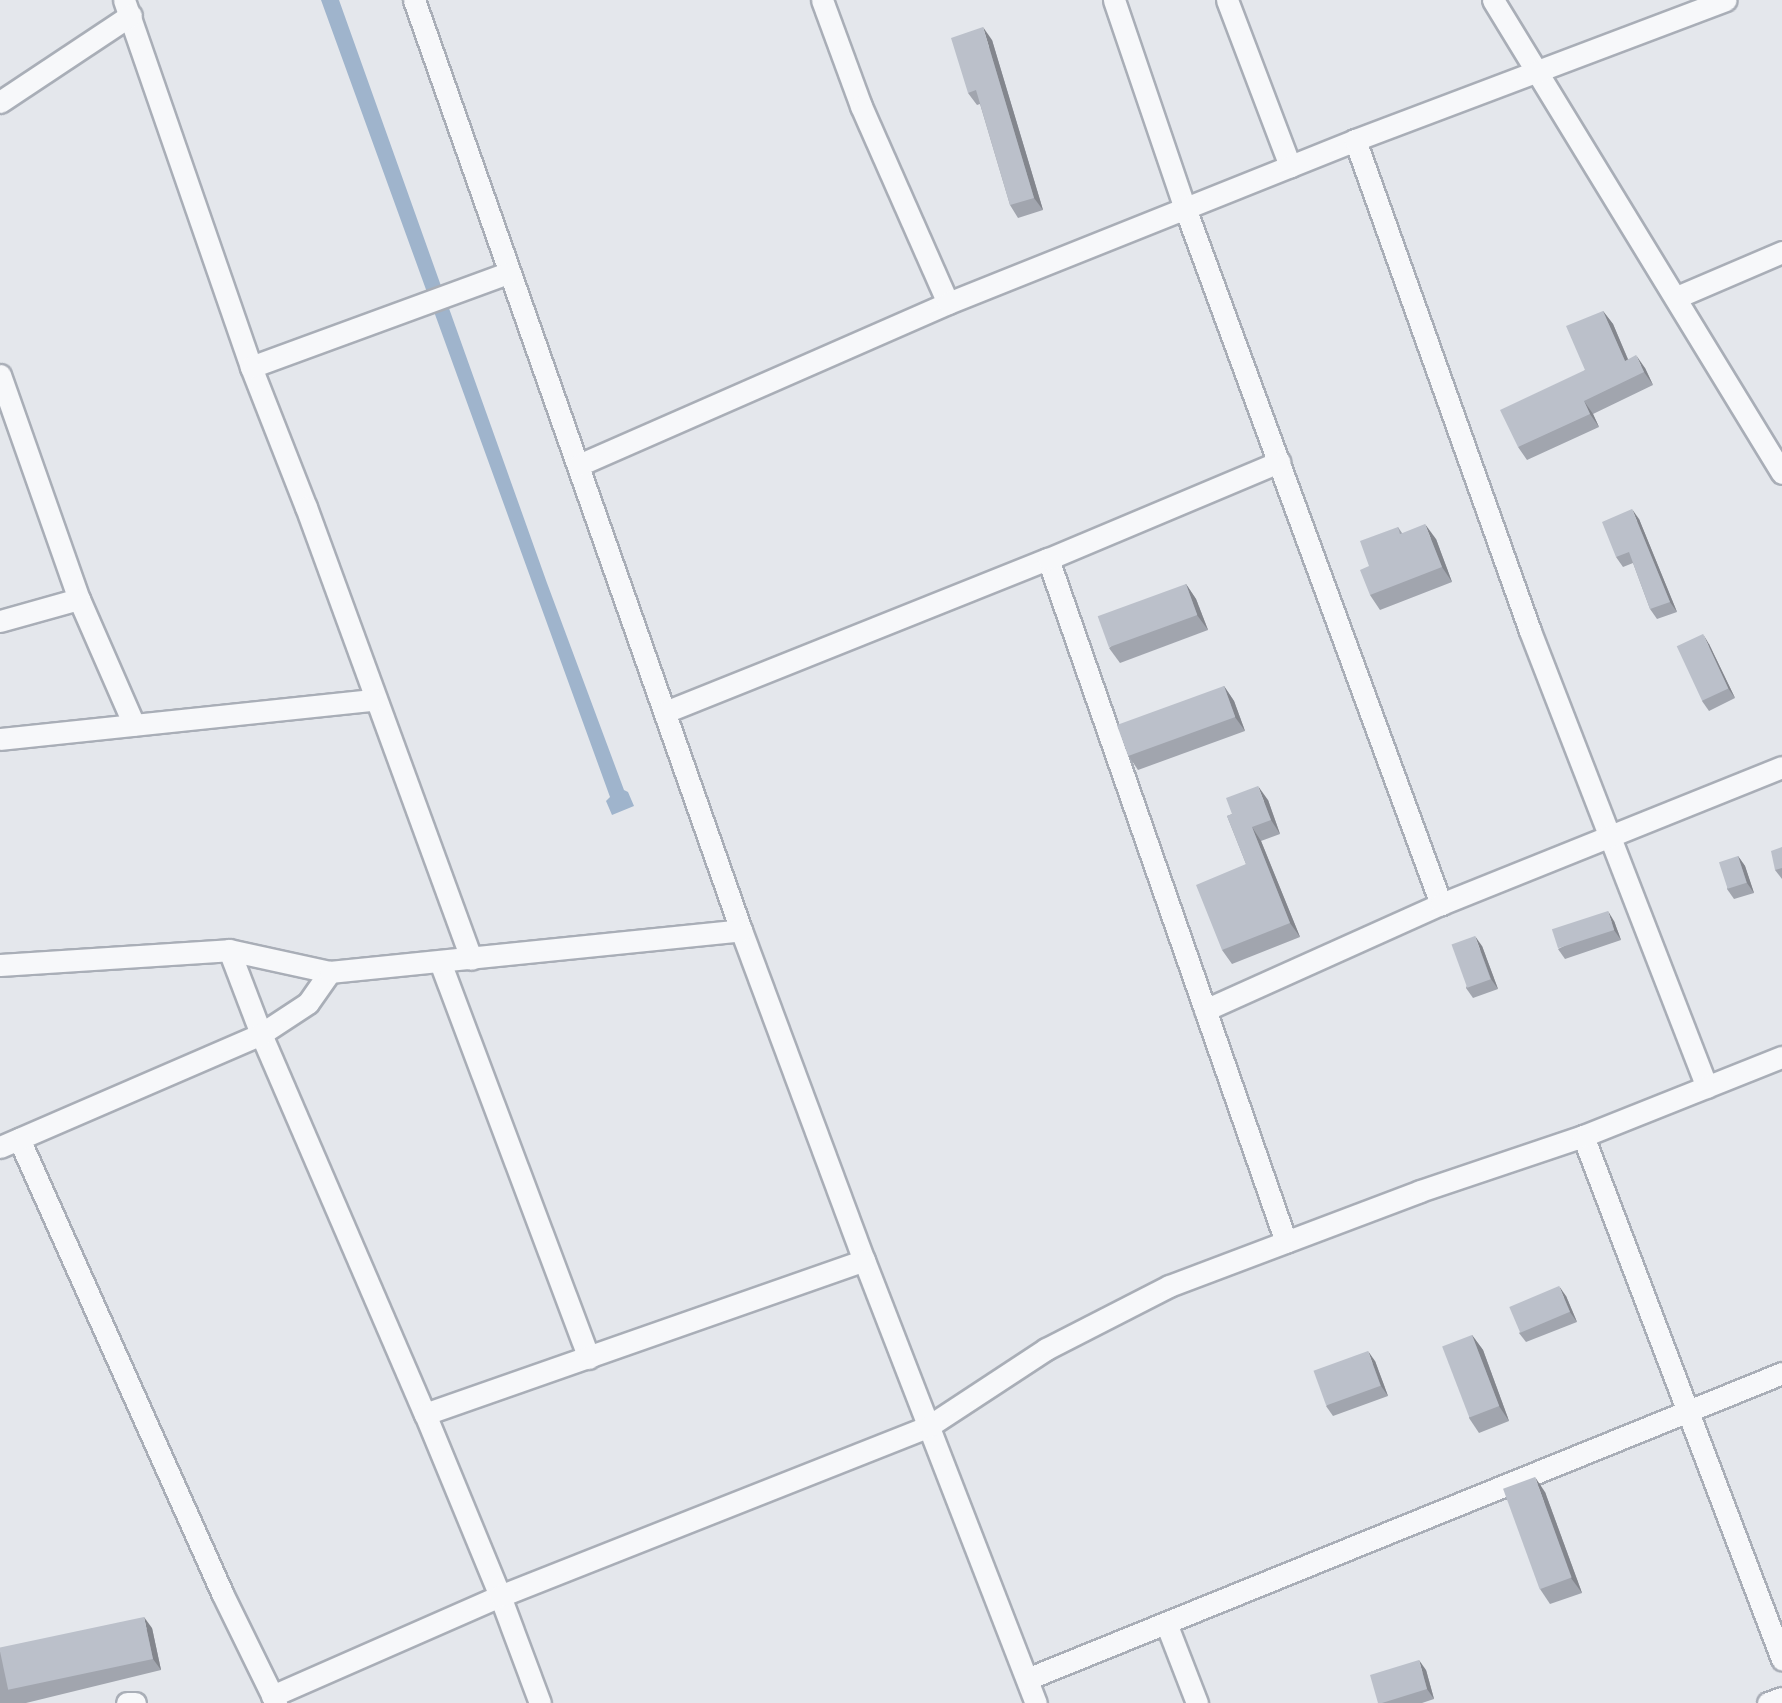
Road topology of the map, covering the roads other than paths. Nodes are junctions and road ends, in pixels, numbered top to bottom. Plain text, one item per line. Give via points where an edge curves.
1 (414, 0) edge
2 (822, 0) edge
3 (1114, 0) edge
4 (1227, 0) edge
5 (1493, 0) edge
6 (1725, 0) edge
7 (128, 7) edge
8 (1534, 71) junction
9 (0, 102) edge
10 (1355, 140) junction
11 (1290, 166) junction
12 (1185, 208) junction
13 (1782, 252) edge
14 (508, 273) junction
15 (1677, 297) junction
16 (948, 303) junction
17 (251, 367) junction
18 (0, 375) edge
19 (1279, 462) junction
20 (579, 465) junction
21 (1782, 473) edge
22 (1048, 559) junction
23 (79, 599) junction
24 (0, 621) edge
25 (374, 700) junction
26 (665, 712) junction
27 (134, 725) junction
28 (0, 739) edge
29 (1782, 767) edge
30 (1611, 838) junction
31 (1441, 904) junction
32 (741, 930) junction
33 (229, 950) junction
34 (471, 959) junction
35 (440, 962) junction
36 (0, 965) edge
37 (330, 972) junction
38 (1205, 1010) junction
39 (261, 1034) junction
40 (1782, 1057) edge
41 (1707, 1087) junction
42 (1583, 1136) junction
43 (9, 1143) edge
44 (1286, 1242) junction
45 (864, 1260) junction
46 (589, 1358) junction
47 (1782, 1373) edge
48 (1686, 1412) junction
49 (425, 1414) junction
50 (929, 1426) junction
51 (500, 1596) junction
52 (1166, 1623) junction
53 (1782, 1659) edge
54 (1027, 1679) junction
55 (1782, 1698) edge
56 (274, 1699) edge
57 (127, 1703) edge
58 (135, 1703) edge
59 (540, 1703) edge
60 (1036, 1703) edge
61 (1197, 1703) edge
62 (1768, 1703) edge

1 - 14 street
2 - 16 street via 862,106
3 - 12 street
4 - 11 street
5 - 8 street
6 - 8 street
7 - 9 street
7 - 17 street
8 - 10 street
8 - 15 street
10 - 11 street
10 - 30 street via 1530,631
11 - 12 street
12 - 16 street
12 - 19 street
13 - 15 street
14 - 17 street
14 - 20 street
15 - 21 street
16 - 20 street
17 - 25 street
18 - 23 street
19 - 22 street
19 - 31 street
20 - 26 street
22 - 26 street
22 - 38 street
23 - 24 street
23 - 27 street
25 - 27 street
25 - 34 street
26 - 32 street
27 - 28 street
29 - 30 street
30 - 31 street
30 - 41 street
31 - 38 street
32 - 34 street
32 - 45 street
33 - 36 street
33 - 37 street
33 - 39 street
34 - 35 street
35 - 37 street
35 - 46 street
37 - 39 street via 308,1003
38 - 44 street
39 - 43 street
39 - 49 street
40 - 41 street
41 - 42 street
42 - 44 street
42 - 48 street
43 - 56 street
44 - 50 street via 1169,1286 1108,1315 1046,1349
45 - 46 street
45 - 50 street
46 - 49 street
47 - 48 street
48 - 52 street
48 - 53 street
49 - 51 street
50 - 51 street
50 - 54 street
51 - 56 street
51 - 59 street
52 - 54 street
52 - 61 street
54 - 60 street
55 - 62 street
57 - 58 street

